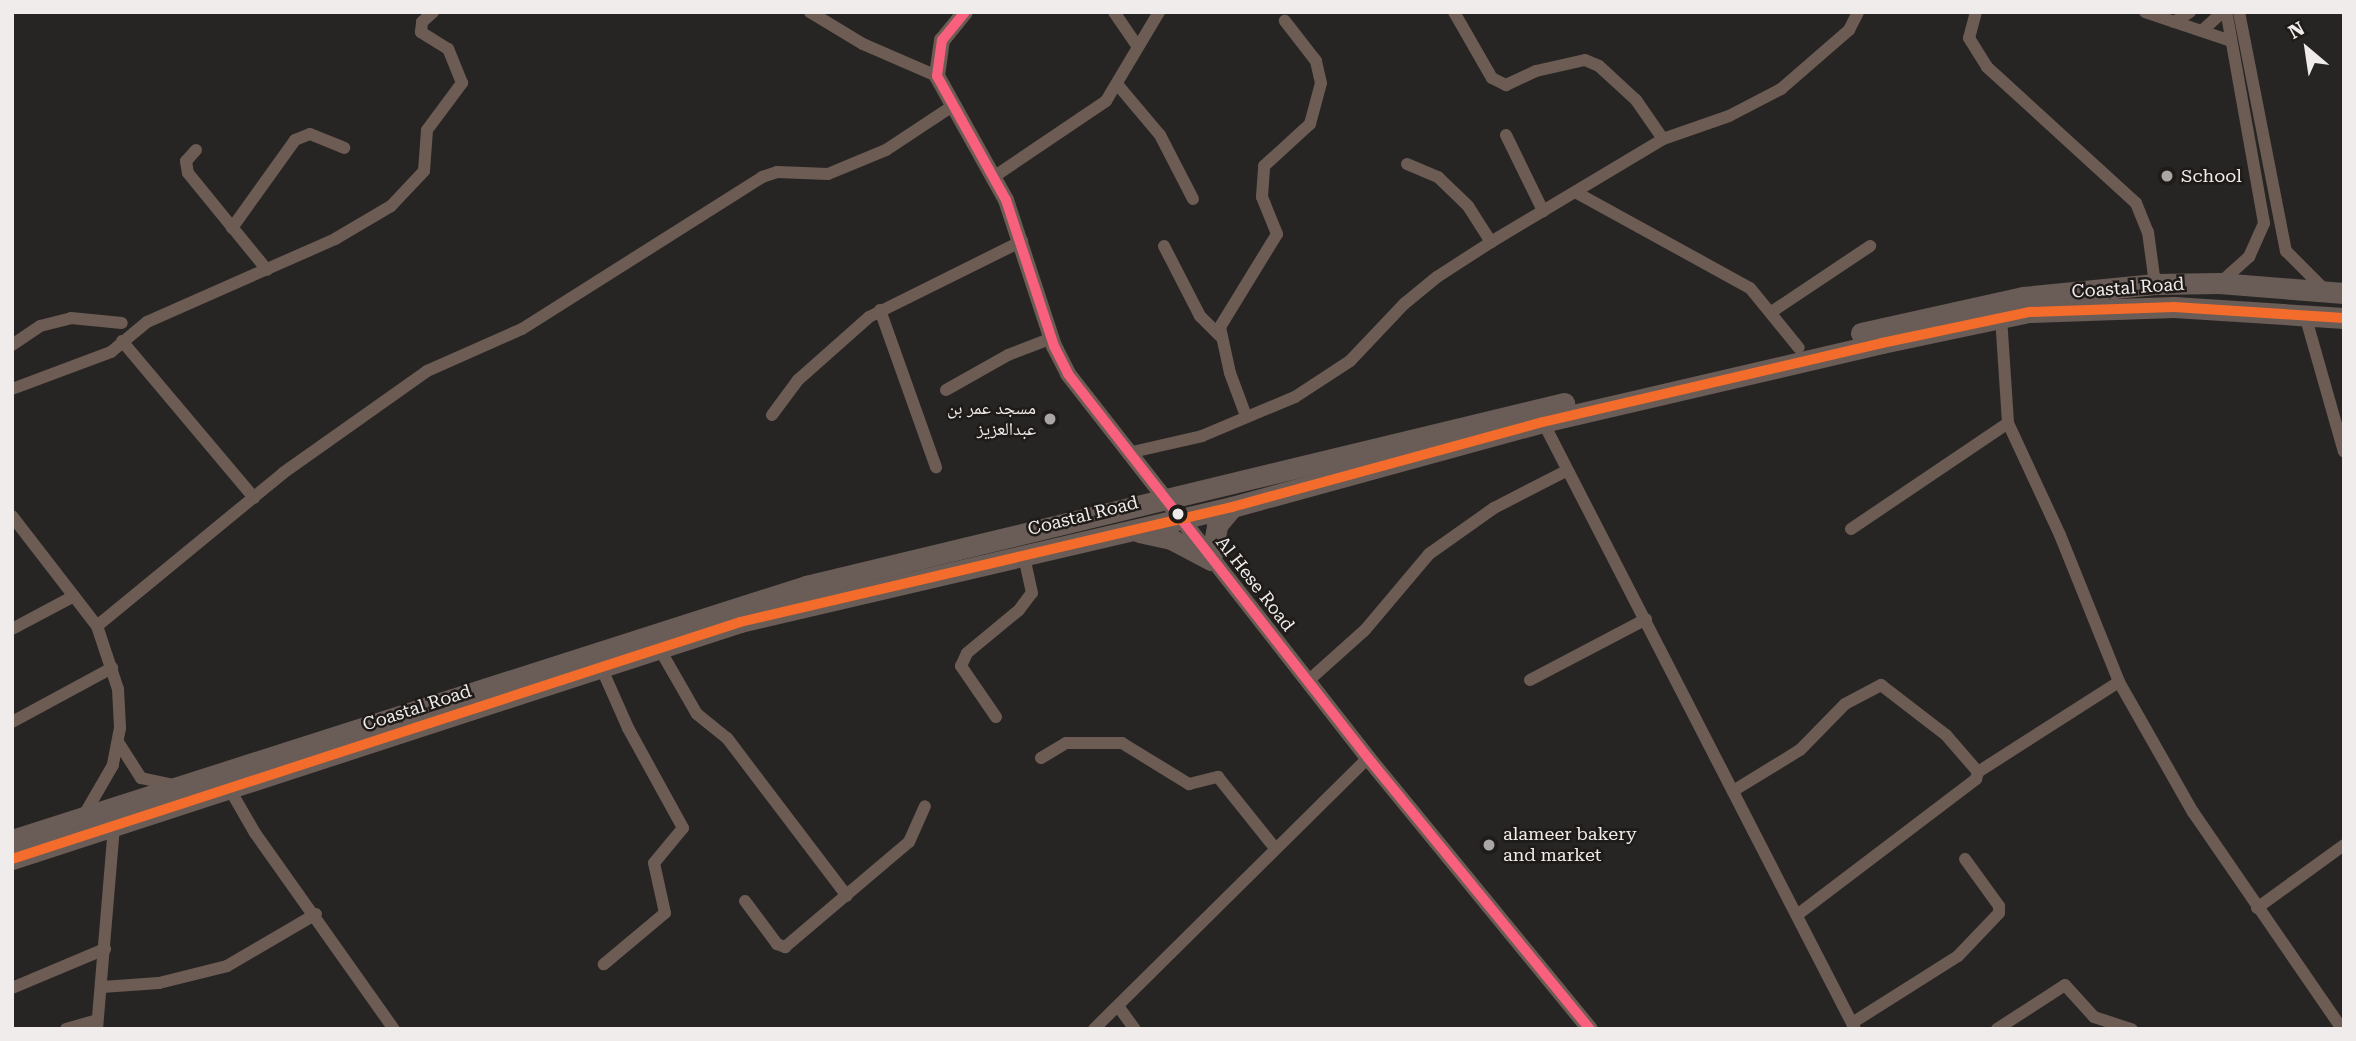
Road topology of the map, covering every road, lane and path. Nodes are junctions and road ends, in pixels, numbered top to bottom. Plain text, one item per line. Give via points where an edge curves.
1 (433, 12) edge
2 (810, 12) edge
3 (965, 12) edge
4 (1114, 12) edge
5 (1159, 12) edge
6 (1454, 12) edge
7 (1858, 12) edge
8 (1976, 12) edge
9 (2145, 12) edge
10 (2190, 12) edge
11 (2228, 13) edge
12 (1285, 21) dead end
13 (2174, 22) junction
14 (2203, 30) junction
15 (2228, 40) junction
16 (1138, 47) junction
17 (937, 76) junction
18 (1117, 84) junction
19 (951, 107) junction
20 (1506, 135) dead end
21 (1663, 139) junction
22 (344, 148) dead end
23 (196, 150) dead end
24 (1406, 164) dead end
25 (995, 176) junction
26 (1577, 193) junction
27 (1193, 200) dead end
28 (1543, 211) junction
29 (232, 228) junction
30 (1022, 241) junction
31 (1491, 242) junction
32 (1164, 246) dead end
33 (1870, 246) dead end
34 (267, 270) junction
35 (2219, 283) junction
36 (2155, 284) junction
37 (2335, 292) edge
38 (880, 310) junction
39 (1773, 311) junction
40 (2305, 315) junction
41 (2001, 317) junction
42 (2344, 318) edge
43 (122, 323) dead end
44 (1220, 336) junction
45 (1052, 338) junction
46 (122, 341) junction
47 (12, 345) edge
48 (1799, 348) junction
49 (12, 389) edge
50 (946, 390) dead end
51 (772, 415) dead end
52 (1246, 416) junction
53 (1543, 422) junction
54 (2008, 423) junction
55 (2344, 452) edge
56 (1128, 453) junction
57 (936, 467) dead end
58 (1566, 471) junction
59 (1162, 497) junction
60 (254, 498) junction
61 (1232, 507) junction
62 (12, 516) edge
63 (1180, 518) junction
64 (1851, 530) dead end
65 (1127, 532) junction
66 (1023, 552) junction
67 (1211, 560) junction
68 (74, 596) junction
69 (1646, 619) junction
70 (97, 626) junction
71 (12, 629) edge
72 (659, 648) junction
73 (601, 667) junction
74 (112, 668) junction
75 (1530, 680) dead end
76 (1308, 681) junction
77 (2119, 682) junction
78 (996, 717) dead end
79 (12, 722) edge
80 (118, 742) junction
81 (1041, 758) dead end
82 (1368, 758) junction
83 (1978, 772) junction
84 (176, 786) junction
85 (229, 788) junction
86 (1733, 791) junction
87 (925, 806) dead end
88 (84, 815) junction
89 (114, 825) junction
90 (12, 840) edge
91 (2344, 845) edge
92 (1274, 847) junction
93 (12, 859) edge
94 (1965, 859) dead end
95 (846, 896) junction
96 (745, 901) dead end
97 (2257, 908) junction
98 (316, 914) junction
99 (1797, 915) junction
100 (105, 949) junction
101 (604, 964) dead end
102 (102, 987) junction
103 (12, 988) edge
104 (1118, 1006) junction
105 (97, 1025) edge
106 (1854, 1026) edge
107 (66, 1029) edge
108 (394, 1029) edge
109 (1094, 1029) edge
110 (1135, 1029) edge
111 (1590, 1029) edge
112 (1997, 1029) edge
113 (2132, 1029) edge
114 (2342, 1029) edge

1 - 34 street via 422,22 421,32 448,49 463,83 427,130 424,171 378,216
2 - 17 street via 863,44
3 - 17 street via 942,40
4 - 16 street
5 - 16 street
6 - 21 street via 1492,78 1506,85 1536,71 1585,60 1600,66 1636,100
7 - 21 street via 1849,30 1781,89 1729,116
8 - 36 street via 1969,38 1987,67 2136,203 2148,232
9 - 13 street
10 - 13 street
11 - 14 street
11 - 15 street
11 - 37 street via 2286,251
12 - 44 street via 1316,61 1321,83 1310,124 1264,166 1262,197 1277,234 1224,314
13 - 14 street
14 - 15 street
15 - 35 street via 2260,182 2264,223 2249,257
16 - 18 street
17 - 19 street, Al Hese Road
18 - 25 street via 1106,101
18 - 27 street via 1154,126
19 - 25 street, Al Hese Road
19 - 60 street via 886,149 828,174 778,172 756,180 522,329 427,371 326,440
20 - 28 street
21 - 26 street
22 - 29 street via 310,134 295,140
23 - 29 street via 186,161 188,173
24 - 31 street via 1438,177 1468,206
25 - 30 street, Al Hese Road
26 - 28 street
26 - 39 street via 1750,288
28 - 31 street
29 - 34 street
30 - 38 street
30 - 45 street, Al Hese Road
31 - 52 street via 1404,304 1350,361 1295,397
32 - 44 street via 1200,316
33 - 39 street
34 - 46 street via 147,322
35 - 36 highway, Coastal Road
35 - 37 highway, Coastal Road
36 - 48 highway, Coastal Road via 2023,297
38 - 51 street via 798,380
38 - 57 street
39 - 48 street
40 - 41 highway, Coastal Road via 2174,307
40 - 42 highway, Coastal Road
40 - 55 street
41 - 53 highway, Coastal Road
41 - 54 street
43 - 47 street via 71,318 40,327
44 - 52 street
45 - 50 street via 1008,355
45 - 56 street, Al Hese Road via 1068,374
46 - 49 street via 86,363
46 - 60 street
48 - 59 highway, Coastal Road
52 - 56 street via 1164,448
53 - 58 street
53 - 61 highway, Coastal Road
54 - 64 street
54 - 77 street
56 - 59 street, Al Hese Road
58 - 69 street
58 - 76 street via 1485,513 1429,554 1365,630
59 - 63 street, Al Hese Road
59 - 84 highway, Coastal Road via 806,586
60 - 70 street
61 - 63 highway, Coastal Road
61 - 67 highway via 1217,525
62 - 68 street
63 - 65 highway, Coastal Road
63 - 67 street, Al Hese Road
65 - 66 highway, Coastal Road
65 - 67 highway via 1171,539
66 - 72 highway, Coastal Road via 740,622
66 - 78 street via 1032,593 1019,610 967,653 961,666
67 - 76 street, Al Hese Road
68 - 70 street
68 - 71 street
69 - 75 street
69 - 86 street
70 - 74 street
72 - 73 highway, Coastal Road
72 - 95 street via 698,714 727,738
73 - 85 highway, Coastal Road
73 - 101 street via 683,828 654,863 665,913
74 - 79 street
74 - 80 street via 118,689
76 - 82 street, Al Hese Road
77 - 83 street
77 - 97 street via 2193,812
80 - 84 street via 141,778
80 - 88 street via 105,784
81 - 92 street via 1066,743 1122,743 1189,784 1219,777
82 - 92 street
82 - 111 street, Al Hese Road
83 - 86 street via 1946,735 1881,685 1845,704 1800,750
83 - 99 street via 1976,779
84 - 88 highway, Coastal Road
85 - 89 highway, Coastal Road
85 - 98 street via 255,833
86 - 99 street
87 - 95 street via 909,842
88 - 90 highway, Coastal Road
89 - 93 highway, Coastal Road
89 - 100 street
91 - 97 street
92 - 104 street
94 - 106 street via 1999,912 1958,956
95 - 96 street via 785,947 777,944
97 - 114 street
98 - 102 street via 227,966 159,983
98 - 108 street
99 - 106 street
100 - 102 street
100 - 103 street
102 - 105 street
104 - 109 street
104 - 110 street
105 - 107 street
112 - 113 street via 2065,985 2094,1017

